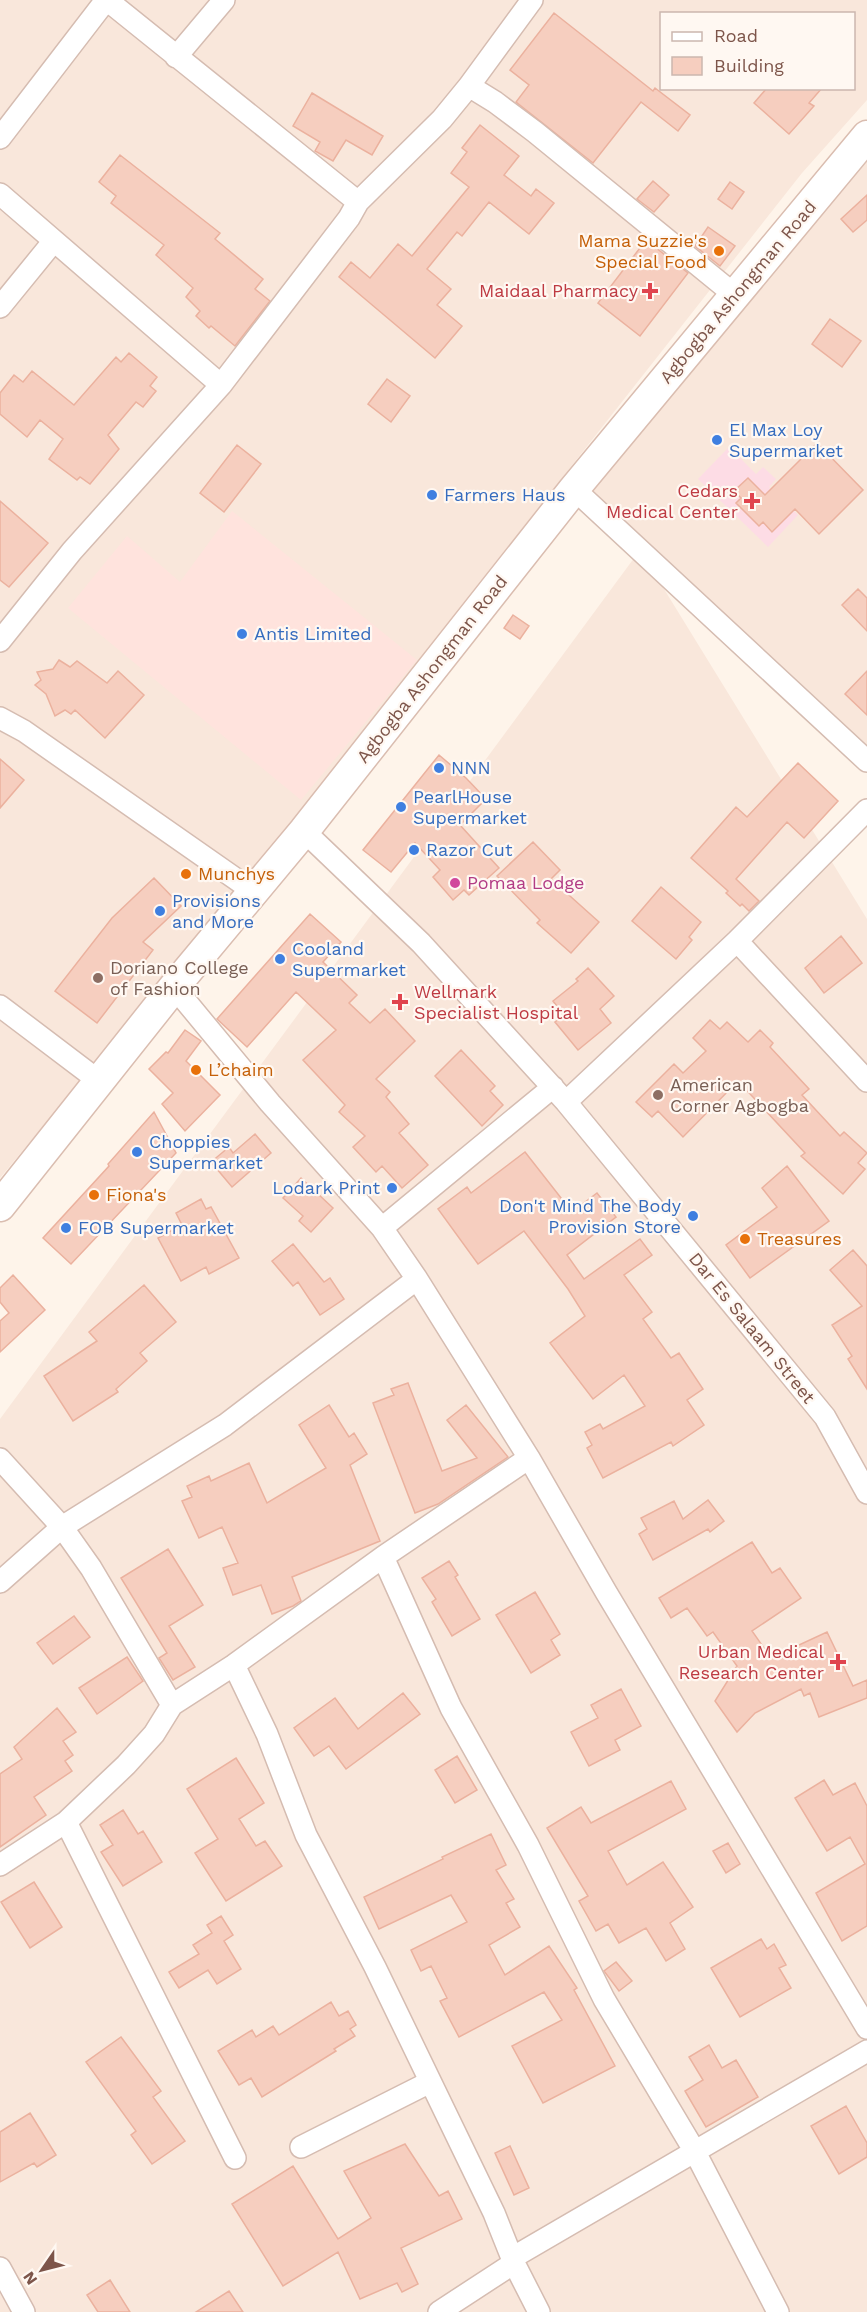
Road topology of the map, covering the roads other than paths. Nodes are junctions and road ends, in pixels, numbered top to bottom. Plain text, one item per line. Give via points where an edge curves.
1 (106, 0) edge
2 (224, 0) edge
3 (532, 0) edge
4 (176, 57) junction
5 (469, 86) junction
6 (867, 136) edge
7 (0, 138) edge
8 (0, 194) edge
9 (358, 202) junction
10 (53, 242) junction
11 (736, 296) junction
12 (0, 307) edge
13 (221, 385) junction
14 (574, 489) junction
15 (0, 641) edge
16 (0, 718) edge
17 (867, 761) edge
18 (867, 810) edge
19 (304, 831) junction
20 (253, 891) junction
21 (737, 941) junction
22 (174, 987) junction
23 (0, 1006) edge
24 (99, 1081) junction
25 (867, 1081) edge
26 (560, 1094) junction
27 (0, 1206) edge
28 (382, 1228) junction
29 (417, 1279) junction
30 (529, 1458) junction
31 (0, 1459) edge
32 (867, 1493) edge
33 (62, 1527) junction
34 (383, 1557) junction
35 (0, 1582) edge
36 (234, 1665) junction
37 (172, 1705) junction
38 (66, 1822) junction
39 (0, 1865) edge
40 (867, 2028) edge
41 (867, 2051) edge
42 (430, 2082) junction
43 (302, 2147) dead end
44 (694, 2150) junction
45 (235, 2158) dead end
46 (513, 2261) junction
47 (0, 2268) edge
48 (24, 2312) edge
49 (439, 2312) edge
50 (539, 2312) edge
51 (778, 2312) edge

1 - 4 street
1 - 7 street
2 - 4 street
3 - 5 street
4 - 9 street
5 - 9 street via 442,119
5 - 11 street via 535,132
6 - 11 street, Agbogba Ashongman Road
8 - 10 street
9 - 13 street
10 - 12 street
10 - 13 street
11 - 14 street, Agbogba Ashongman Road
13 - 15 street via 72,551
14 - 17 street
14 - 19 street, Agbogba Ashongman Road
16 - 20 street
18 - 21 street
19 - 20 street, Agbogba Ashongman Road
19 - 26 street, Dar Es Salaam Street via 421,943
20 - 22 street, Agbogba Ashongman Road
21 - 25 street
21 - 26 street
22 - 24 street, Agbogba Ashongman Road
22 - 28 street via 270,1103
23 - 24 street
24 - 27 street, Agbogba Ashongman Road
26 - 28 street
26 - 32 street, Dar Es Salaam Street via 825,1417
28 - 29 street
29 - 30 street
29 - 33 street via 225,1425
30 - 34 street
30 - 40 street
31 - 33 street
33 - 35 street
33 - 37 street via 91,1568
34 - 36 street
34 - 44 street via 451,1708 528,1845 603,1999
36 - 37 street
36 - 42 street via 267,1734 306,1835
37 - 38 street via 154,1734
38 - 39 street
38 - 45 street
41 - 44 street
42 - 43 street
42 - 46 street
44 - 46 street
44 - 51 street
46 - 49 street
46 - 50 street
47 - 48 street

